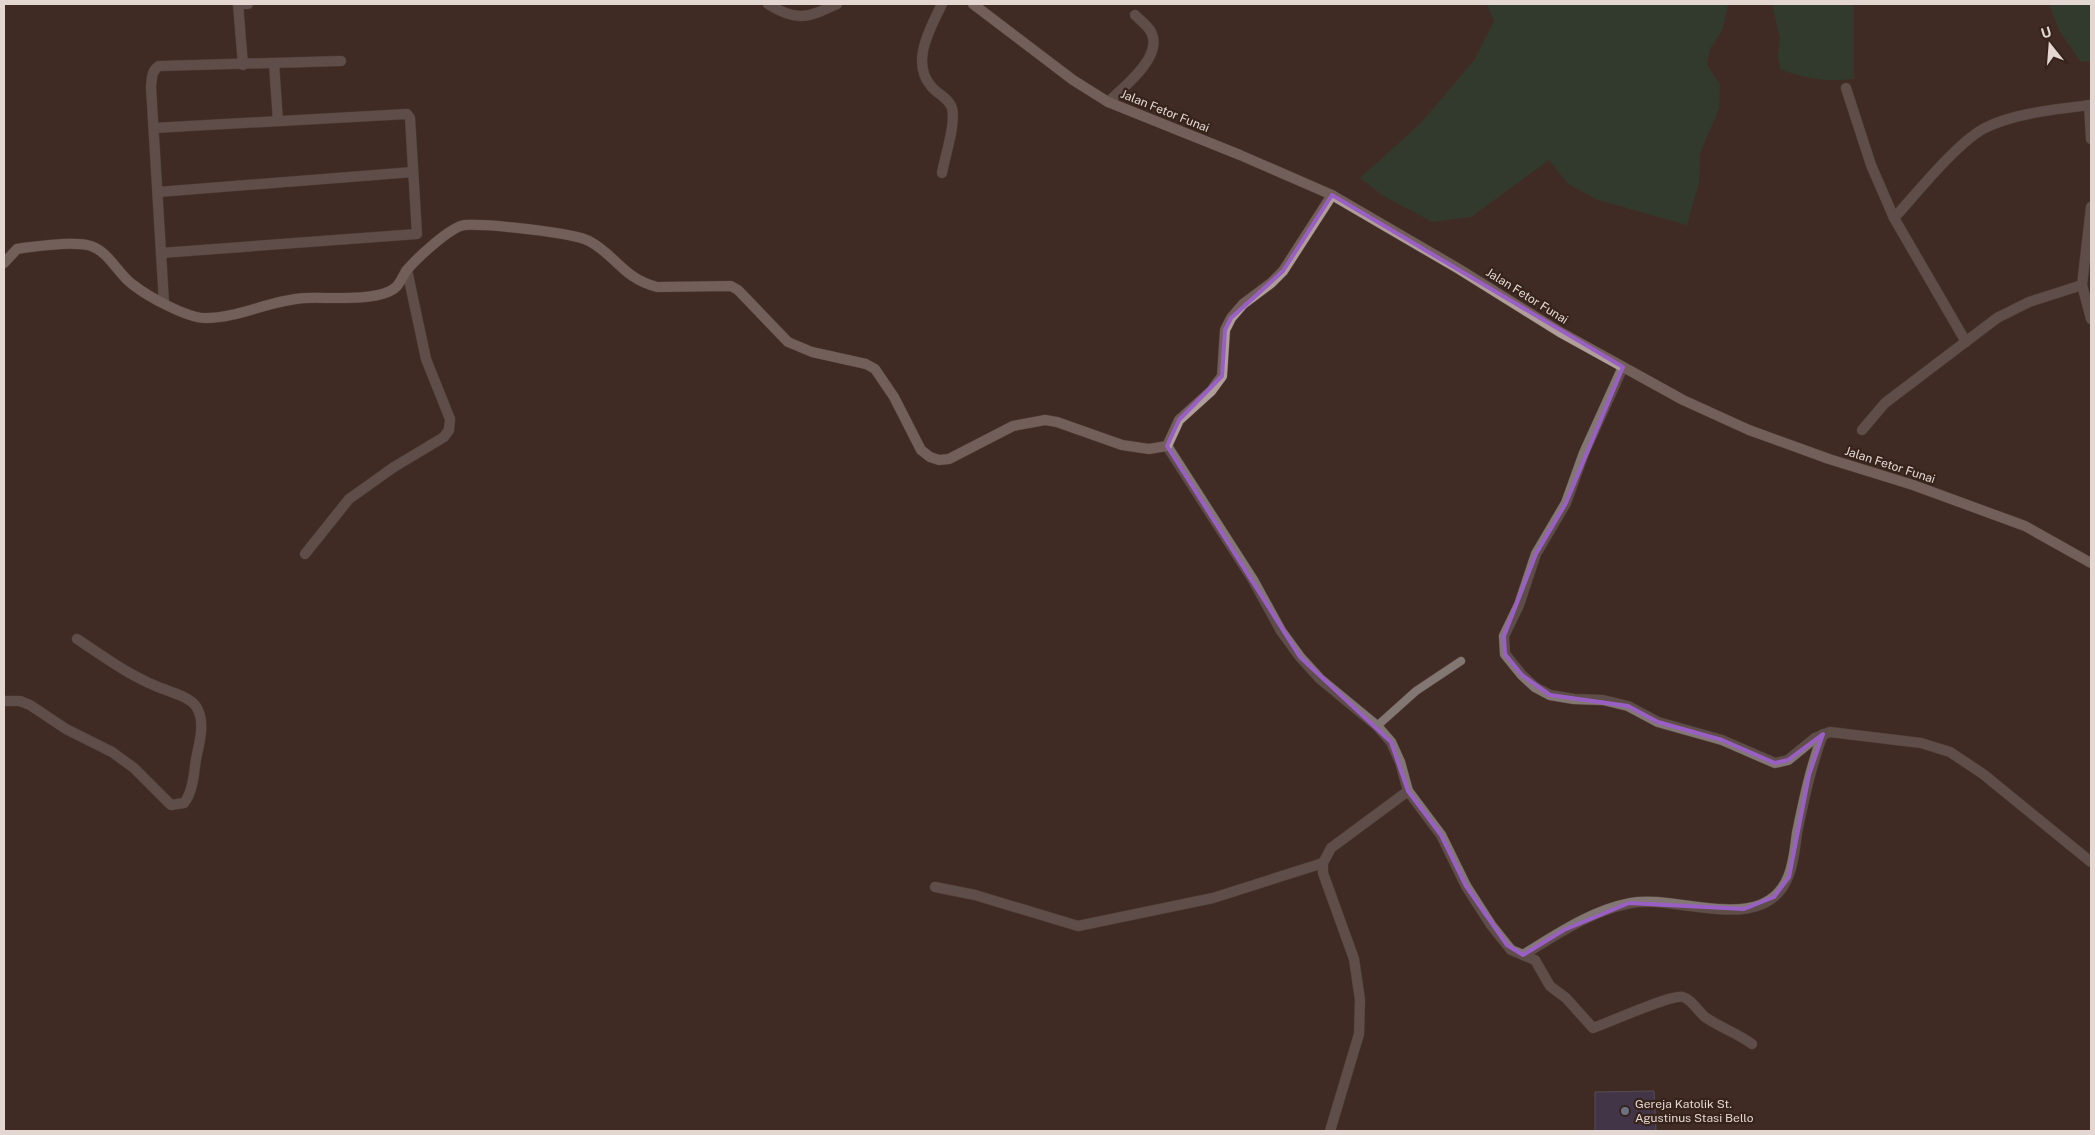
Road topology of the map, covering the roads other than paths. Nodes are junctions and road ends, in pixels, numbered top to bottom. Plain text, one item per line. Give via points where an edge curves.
1 (241, 4) edge
2 (768, 4) edge
3 (837, 4) edge
4 (942, 4) edge
5 (973, 4) edge
6 (1135, 15) dead end
7 (341, 61) dead end
8 (274, 64) junction
9 (242, 65) junction
10 (1846, 88) dead end
11 (1108, 102) junction
12 (2090, 105) edge
13 (278, 121) junction
14 (154, 128) junction
15 (2091, 139) edge
16 (413, 172) junction
17 (942, 172) dead end
18 (158, 192) junction
19 (1332, 195) junction
20 (2091, 207) edge
21 (1894, 218) junction
22 (161, 253) junction
23 (4, 264) edge
24 (407, 270) junction
25 (2082, 285) junction
26 (164, 302) junction
27 (2091, 319) edge
28 (1966, 342) junction
29 (1623, 367) junction
30 (1862, 430) dead end
31 (1167, 446) junction
32 (305, 554) dead end
33 (2091, 563) edge
34 (76, 639) dead end
35 (1461, 661) dead end
36 (4, 701) edge
37 (1377, 726) junction
38 (1823, 734) junction
39 (1408, 791) junction
40 (2091, 862) edge
41 (1323, 863) junction
42 (935, 886) dead end
43 (1523, 955) junction
44 (1752, 1044) dead end
45 (1330, 1131) edge

1 - 9 street
2 - 3 street via 784,14 800,17
4 - 17 street via 927,34 923,58 928,83 946,98 952,110 953,120
5 - 11 street, Jalan Fetor Funai via 1073,80
6 - 11 street via 1151,30 1152,55
7 - 8 street
8 - 9 street
8 - 13 street
9 - 14 street via 155,68 151,88
10 - 21 street via 1871,165
11 - 19 street, Jalan Fetor Funai
12 - 15 street
12 - 21 street via 2038,113 1984,129 1967,140
13 - 14 street
13 - 16 street via 407,114 410,118
14 - 18 street
16 - 18 street
16 - 22 street via 417,234
18 - 22 street
19 - 29 street, Jalan Fetor Funai
19 - 31 street via 1283,271 1231,318 1225,330 1222,376 1211,391 1179,420
20 - 25 street
21 - 28 street
22 - 26 street
23 - 26 street via 17,249 92,246 131,284
24 - 26 street via 396,287 381,294 285,300 220,317 200,318
24 - 31 street via 446,234 460,226 578,237 598,247 625,273 649,285 732,286 788,342 812,352 875,368 922,450 930,457 948,459 1013,426 1045,420 1122,445 1149,449
24 - 32 street via 421,341 450,419 449,430 444,437 349,499
25 - 27 street
25 - 28 street via 2029,302 1997,318
28 - 30 street via 1885,403
29 - 33 street, Jalan Fetor Funai via 1749,430 2025,526
29 - 38 street via 1584,453 1566,503 1536,554 1519,606 1504,636 1505,654 1535,687 1550,695 1616,702 1658,722 1722,740 1775,764 1788,760
31 - 37 street via 1300,657 1320,680
34 - 36 street via 127,672 182,696 198,710 201,732 193,779 184,803 171,805 134,768 112,752 66,729 30,705
35 - 37 lane via 1416,691
37 - 39 street via 1391,742
38 - 40 street via 1838,732 1921,743 1950,752 1983,774
38 - 43 street via 1809,775 1789,877 1774,897 1762,905 1744,909 1642,901 1629,903 1564,930
39 - 41 street via 1331,848
39 - 43 street via 1441,835 1466,886 1491,926 1512,950
41 - 42 street via 1213,898 1078,926
41 - 45 street via 1323,873 1354,959 1360,1000 1359,1034
43 - 44 street via 1535,960 1550,986 1566,998 1592,1028 1682,996 1707,1018

